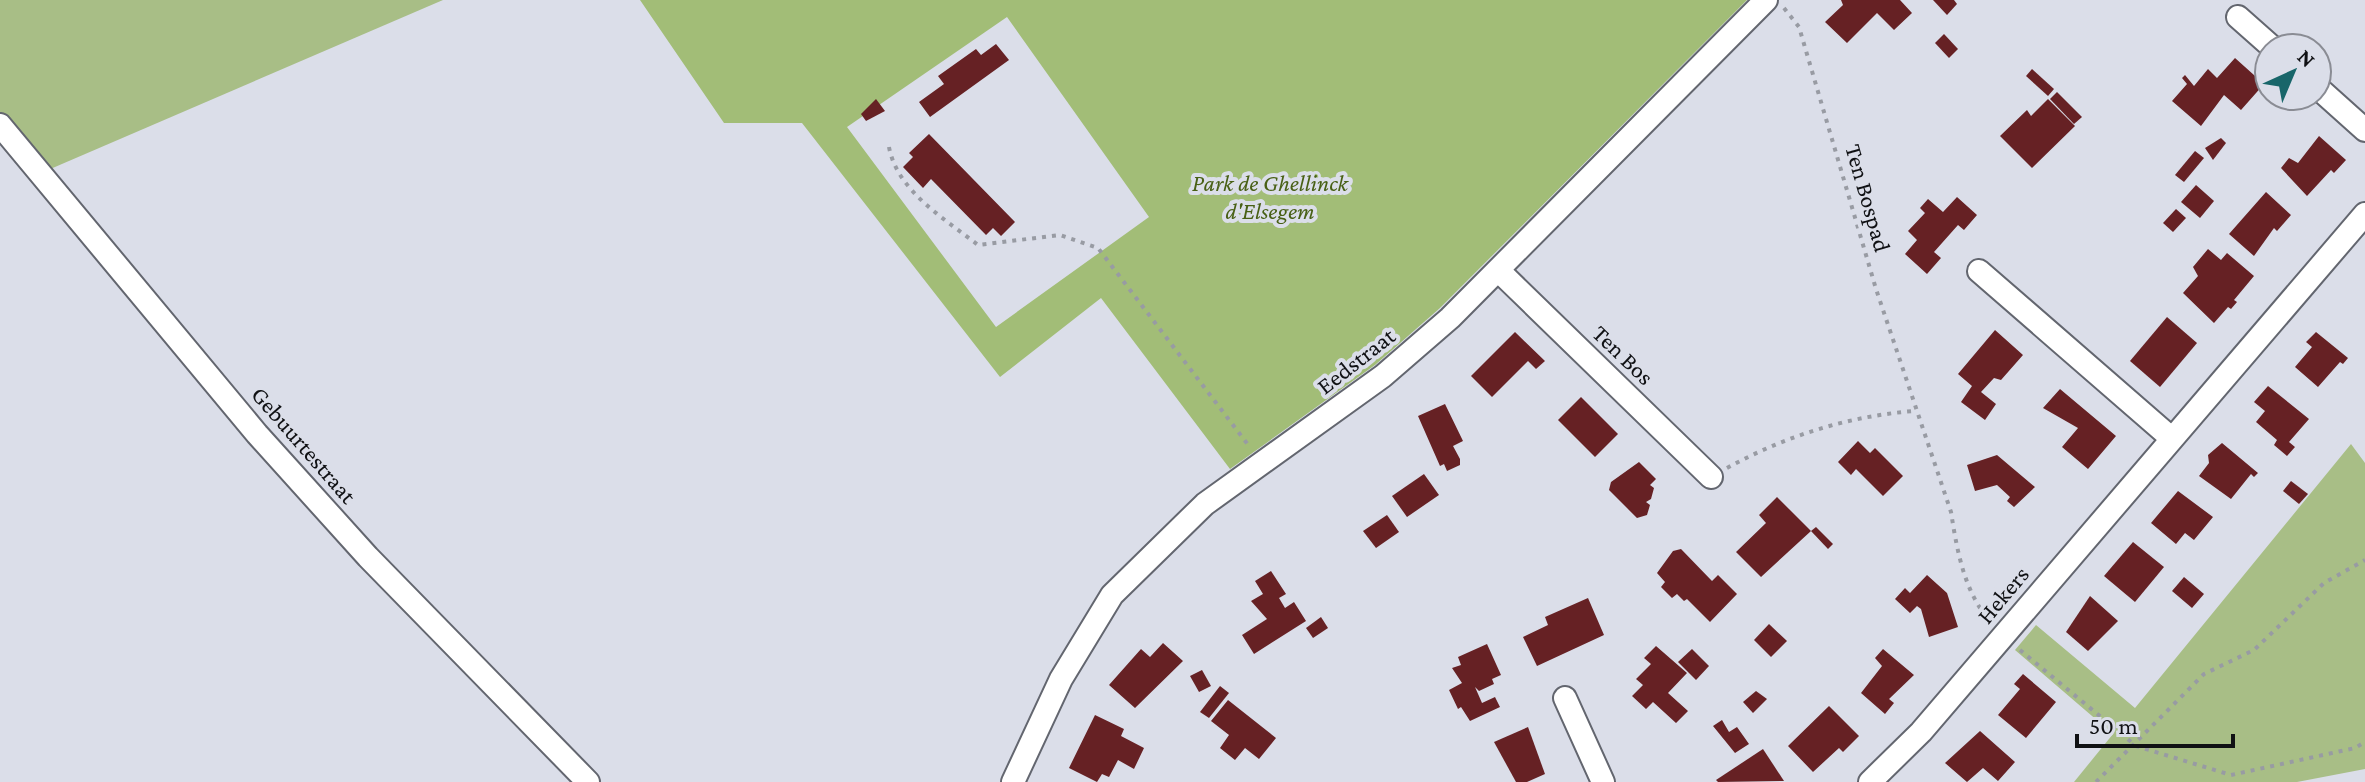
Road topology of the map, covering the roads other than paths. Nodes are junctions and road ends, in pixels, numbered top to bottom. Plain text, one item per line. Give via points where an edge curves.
1 (1766, 0) edge
2 (2238, 17) dead end
3 (2255, 32) edge
4 (2333, 101) edge
5 (0, 125) edge
6 (2365, 130) edge
7 (2365, 214) edge
8 (1499, 271) junction
9 (1979, 271) dead end
10 (2170, 437) junction
11 (1711, 477) road end
12 (1565, 698) dead end
13 (588, 782) edge
14 (1013, 782) edge
15 (1603, 782) edge
16 (1870, 782) edge

1 - 8 street, Eedstraat
2 - 3 street
4 - 6 street
5 - 13 street, Gebuurtestraat via 257,434 368,557
7 - 10 street, Hekers
8 - 11 street, Ten Bos
8 - 14 street, Eedstraat via 1383,376 1174,530 1112,595 1061,679
9 - 10 street
10 - 16 street, Hekers via 1921,732
12 - 15 street

